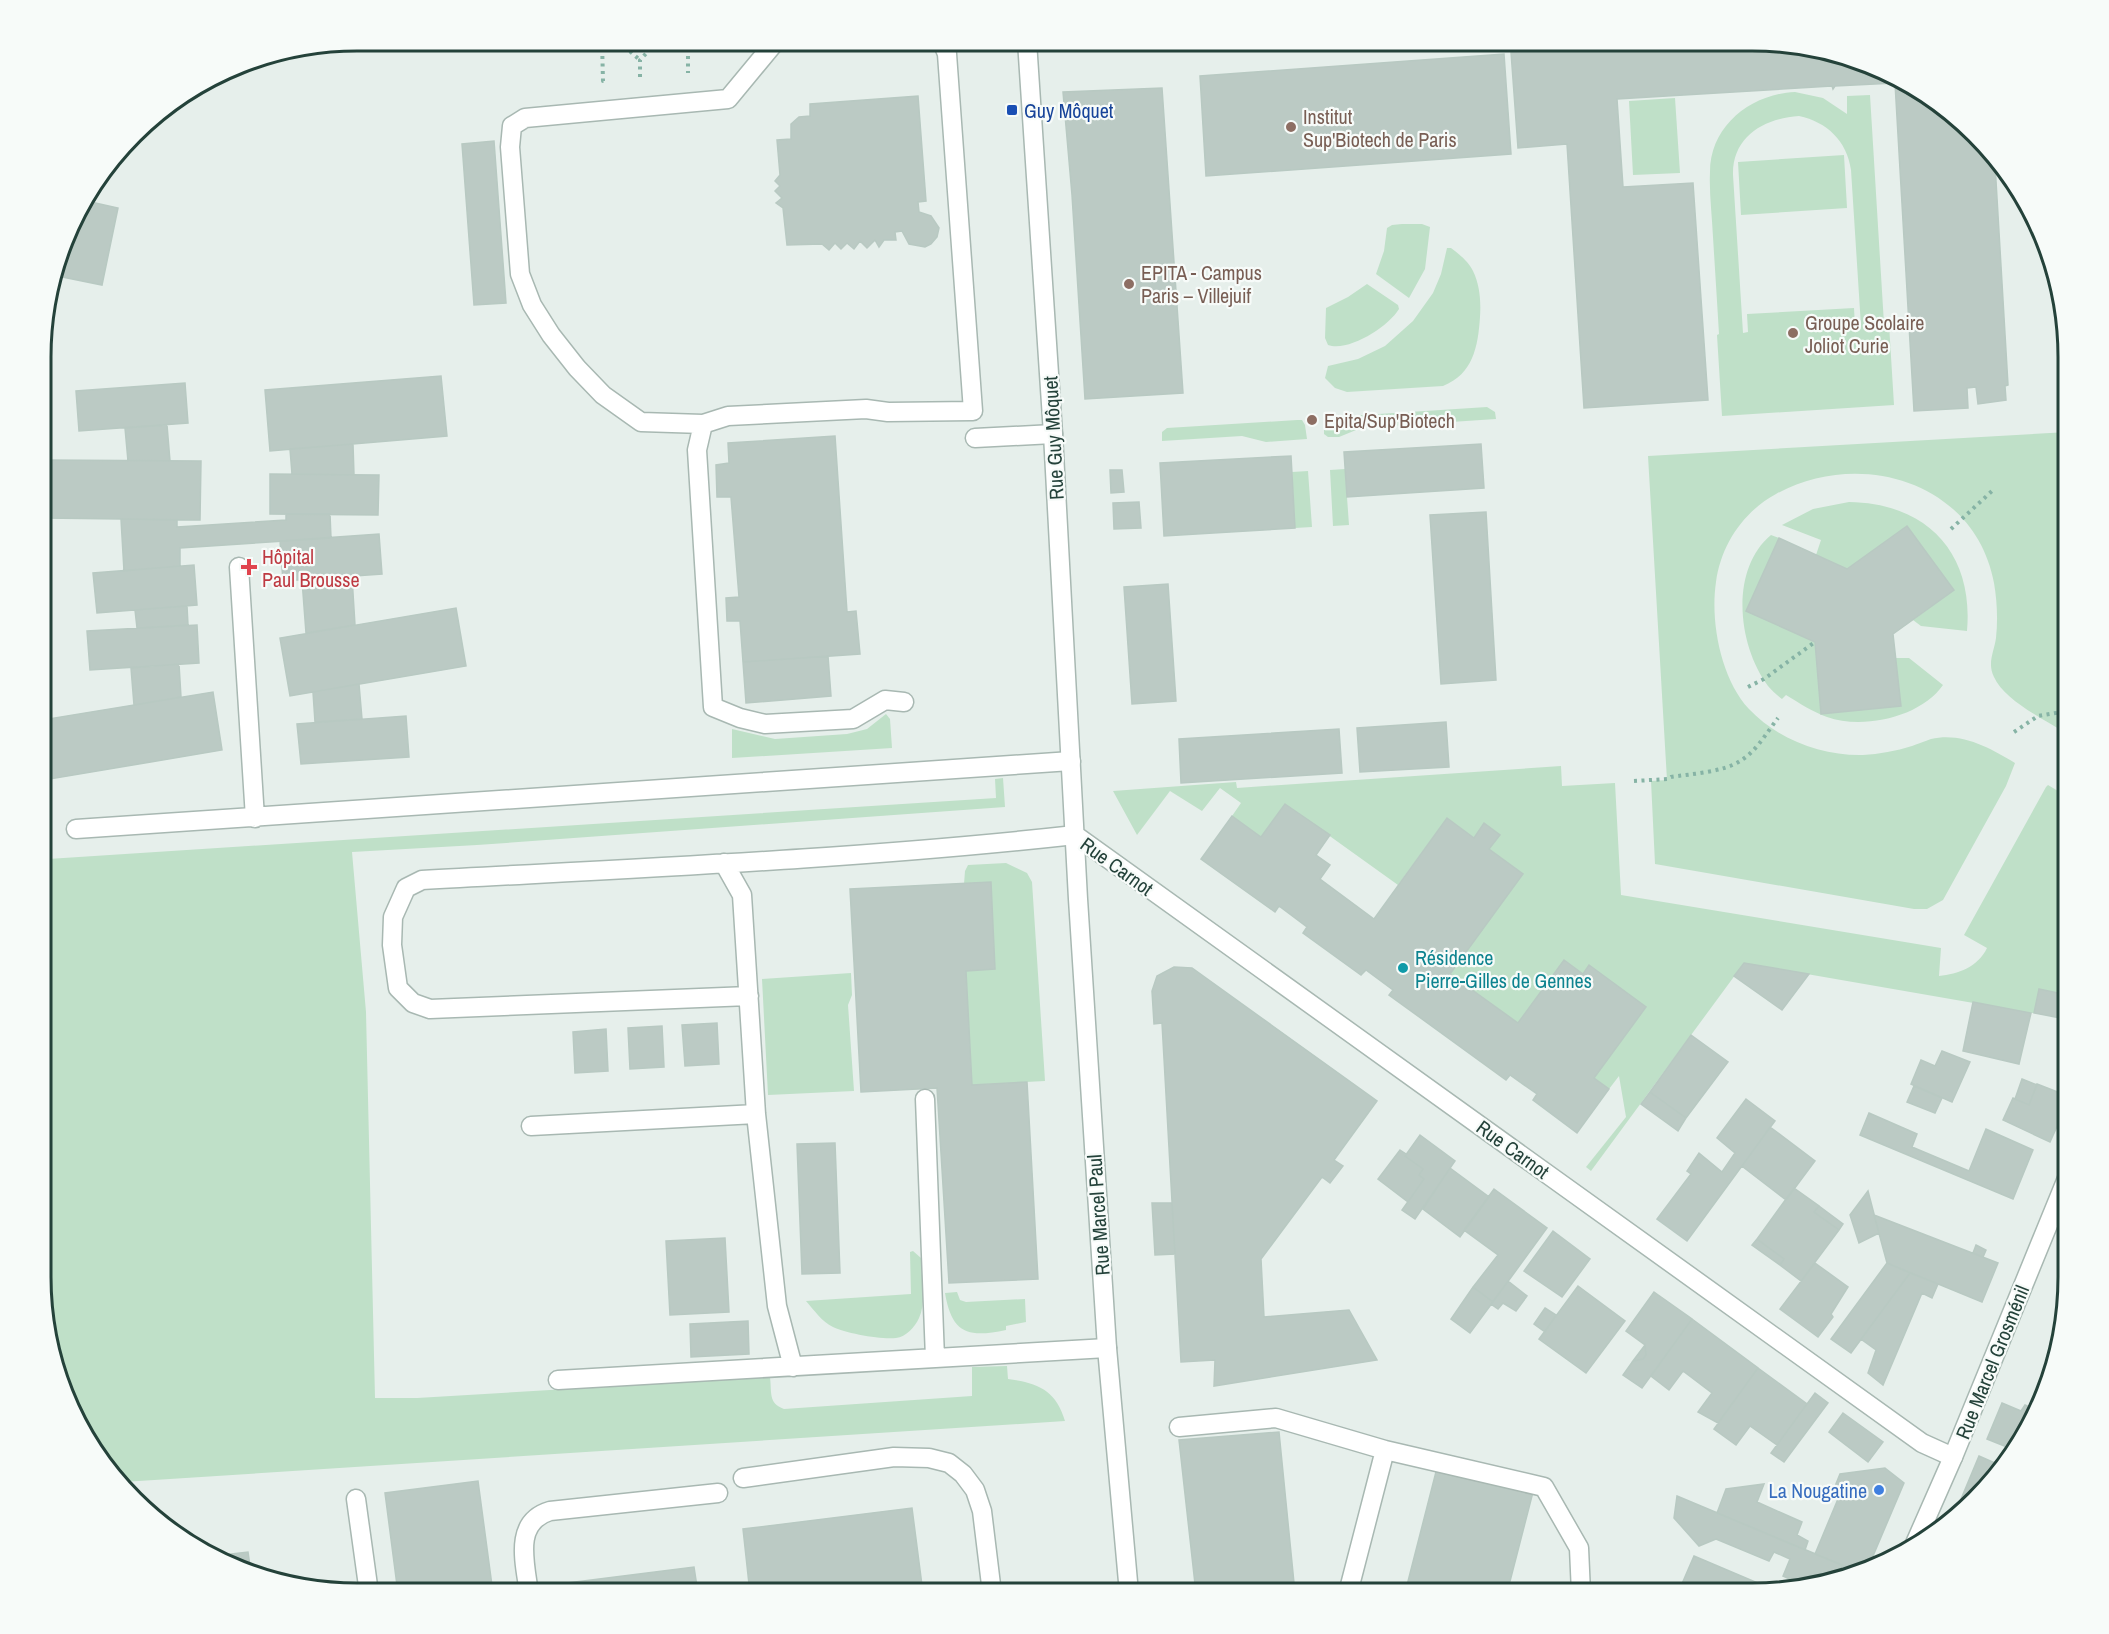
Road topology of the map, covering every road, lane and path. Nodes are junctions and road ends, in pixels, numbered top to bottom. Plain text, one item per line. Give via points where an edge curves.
1 (602, 51) edge
2 (630, 51) edge
3 (648, 51) edge
4 (688, 51) edge
5 (772, 51) edge
6 (946, 51) edge
7 (1028, 51) edge
8 (689, 78) dead end
9 (649, 79) dead end
10 (612, 80) dead end
11 (630, 80) dead end
12 (703, 424) junction
13 (1053, 434) junction
14 (975, 438) dead end
15 (1992, 491) dead end
16 (1951, 529) dead end
17 (239, 567) dead end
18 (1815, 642) dead end
19 (1748, 687) dead end
20 (904, 702) dead end
21 (2058, 713) edge
22 (1778, 718) dead end
23 (2014, 732) dead end
24 (1071, 762) junction
25 (1634, 781) dead end
26 (255, 818) junction
27 (76, 829) dead end
28 (1075, 836) junction
29 (724, 863) junction
30 (749, 996) junction
31 (926, 1099) dead end
32 (756, 1114) junction
33 (531, 1126) dead end
34 (2058, 1200) edge
35 (1107, 1347) junction
36 (935, 1358) junction
37 (793, 1367) junction
38 (558, 1380) dead end
39 (1179, 1427) dead end
40 (1385, 1450) junction
41 (1953, 1457) junction
42 (743, 1478) dead end
43 (718, 1493) dead end
44 (356, 1499) dead end
45 (1920, 1532) edge
46 (368, 1583) edge
47 (528, 1583) edge
48 (991, 1583) edge
49 (1128, 1583) edge
50 (1351, 1583) edge
51 (1581, 1583) edge

1 - 10 path via 603,81
2 - 3 path via 640,60
4 - 8 path
5 - 12 street via 728,99 525,118 512,126 510,147 520,273 532,305 551,335 603,395 641,422
6 - 12 street via 973,411 866,409 728,416
7 - 13 street, Rue Guy Môquet
9 - 11 path
12 - 20 street via 697,450 713,707 765,724 853,719 885,700
13 - 14 street
13 - 24 street, Rue Guy Môquet
15 - 16 path
17 - 26 street
18 - 19 path
21 - 23 path via 2038,716
22 - 25 path via 1739,763 1668,779
24 - 26 street
24 - 28 street, Rue Guy Môquet
26 - 27 street
28 - 29 street
28 - 35 street, Rue Marcel Paul
28 - 41 street, Rue Carnot via 1922,1443
29 - 30 street via 742,895
29 - 30 street via 422,880 406,888 393,917 398,988 413,1003 430,1009
30 - 32 street
31 - 36 street
32 - 33 street
32 - 37 street via 777,1306
34 - 41 street, Rue Marcel Grosménil
35 - 36 street
35 - 49 street, Rue Marcel Paul
36 - 37 street
37 - 38 street
39 - 40 street via 1276,1418
40 - 50 street
40 - 51 street via 1544,1487 1579,1548
41 - 45 street, Rue Marcel Grosménil
42 - 48 street via 894,1457 950,1463 975,1490 982,1511
43 - 47 street via 540,1514 532,1520 524,1541
44 - 46 street

